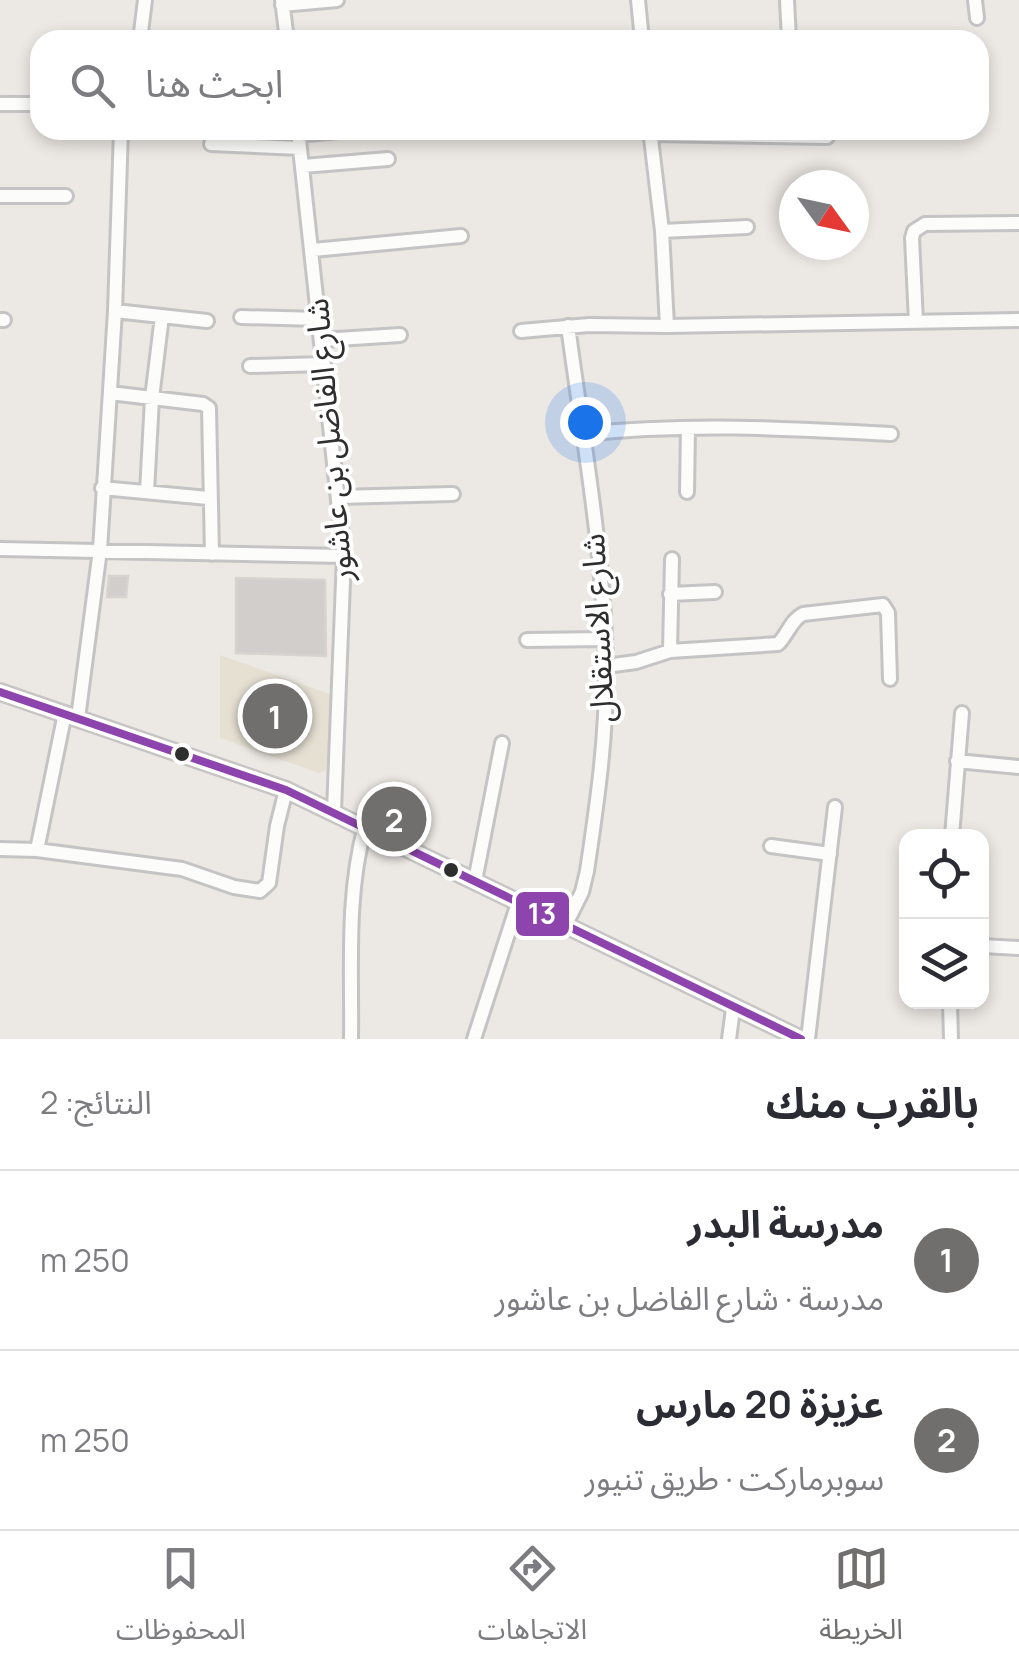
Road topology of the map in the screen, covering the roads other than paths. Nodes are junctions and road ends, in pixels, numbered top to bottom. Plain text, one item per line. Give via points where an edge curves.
1 (145, 0) edge
2 (336, 0) edge
3 (638, 0) edge
4 (787, 0) edge
5 (975, 0) edge
6 (282, 2) edge
7 (976, 18) dead end
8 (141, 30) edge
9 (286, 30) edge
10 (641, 30) edge
11 (788, 30) edge
12 (0, 104) edge
13 (30, 104) edge
14 (121, 140) edge
15 (270, 140) edge
16 (299, 140) edge
17 (652, 140) edge
18 (211, 144) dead end
19 (388, 159) dead end
20 (303, 166) junction
21 (0, 196) edge
22 (66, 196) dead end
23 (1019, 223) edge
24 (747, 227) dead end
25 (662, 232) junction
26 (461, 236) dead end
27 (313, 250) junction
28 (115, 311) junction
29 (162, 316) junction
30 (241, 317) dead end
31 (320, 319) junction
32 (1019, 320) edge
33 (208, 321) dead end
34 (916, 322) junction
35 (568, 326) junction
36 (667, 326) junction
37 (521, 331) dead end
38 (400, 334) dead end
39 (322, 340) junction
40 (324, 364) junction
41 (250, 366) dead end
42 (110, 394) junction
43 (152, 398) junction
44 (688, 428) junction
45 (582, 434) junction
46 (891, 434) dead end
47 (102, 488) junction
48 (147, 492) junction
49 (688, 492) dead end
50 (452, 494) dead end
51 (338, 497) junction
52 (208, 498) junction
53 (0, 549) edge
54 (100, 550) junction
55 (212, 554) junction
56 (344, 556) junction
57 (672, 559) dead end
58 (716, 592) dead end
59 (670, 594) junction
60 (604, 639) junction
61 (526, 640) dead end
62 (670, 652) junction
63 (606, 666) junction
64 (890, 679) dead end
65 (0, 692) edge
66 (962, 713) dead end
67 (72, 716) junction
68 (502, 743) dead end
69 (957, 761) junction
70 (1019, 767) edge
71 (286, 790) junction
72 (835, 807) dead end
73 (334, 810) junction
74 (365, 826) junction
75 (952, 829) edge
76 (771, 846) dead end
77 (0, 849) edge
78 (38, 850) junction
79 (830, 854) junction
80 (475, 881) junction
81 (518, 902) junction
82 (565, 926) junction
83 (989, 946) edge
84 (1019, 948) edge
85 (733, 1009) junction
86 (950, 1009) edge
87 (351, 1039) edge
88 (474, 1039) edge
89 (729, 1039) edge
90 (804, 1039) edge
91 (950, 1039) edge

1 - 8 street
2 - 6 street
3 - 10 street
4 - 11 street
5 - 7 street
6 - 9 street
12 - 13 street
14 - 28 street
15 - 18 street
16 - 20 street, شارع الفاضل بن عاشور
17 - 25 street
19 - 20 street
20 - 27 street, شارع الفاضل بن عاشور
21 - 22 street
23 - 34 street via 917,228
24 - 25 street
25 - 36 street
26 - 27 street
27 - 31 street, شارع الفاضل بن عاشور
28 - 29 street
28 - 42 street
29 - 33 street
29 - 43 street
30 - 31 street
31 - 39 street, شارع الفاضل بن عاشور
32 - 34 street
34 - 36 street
35 - 36 street
35 - 37 street
35 - 45 street, شارع الاستقلال
38 - 39 street
39 - 40 street, شارع الفاضل بن عاشور
40 - 41 street
40 - 51 street, شارع الفاضل بن عاشور
42 - 43 street
42 - 47 street
43 - 48 street
43 - 52 street via 209,408
44 - 45 street
44 - 46 street
44 - 49 street
45 - 60 street, شارع الاستقلال
47 - 48 street
47 - 54 street
48 - 52 street
50 - 51 street
51 - 56 street, شارع الفاضل بن عاشور
52 - 55 street
53 - 54 street
54 - 55 street
54 - 67 street
55 - 56 street
56 - 73 street, شارع الفاضل بن عاشور
57 - 59 street
58 - 59 street
59 - 62 street
60 - 61 street
60 - 63 street, شارع الاستقلال
62 - 63 street
62 - 64 street via 778,644 803,614 882,605 888,612
63 - 82 street, شارع الاستقلال via 587,872
65 - 67 main road
66 - 69 street
67 - 71 main road
67 - 78 street
68 - 80 street
69 - 70 street
69 - 75 street
71 - 73 main road
71 - 78 street via 269,883 260,891 182,869
72 - 79 street
73 - 74 main road
74 - 80 main road
74 - 87 street via 350,908
76 - 79 street
77 - 78 street
79 - 90 street
80 - 81 main road
81 - 82 main road
81 - 88 street
82 - 85 main road
83 - 84 street
85 - 89 street
85 - 90 main road
86 - 91 street

